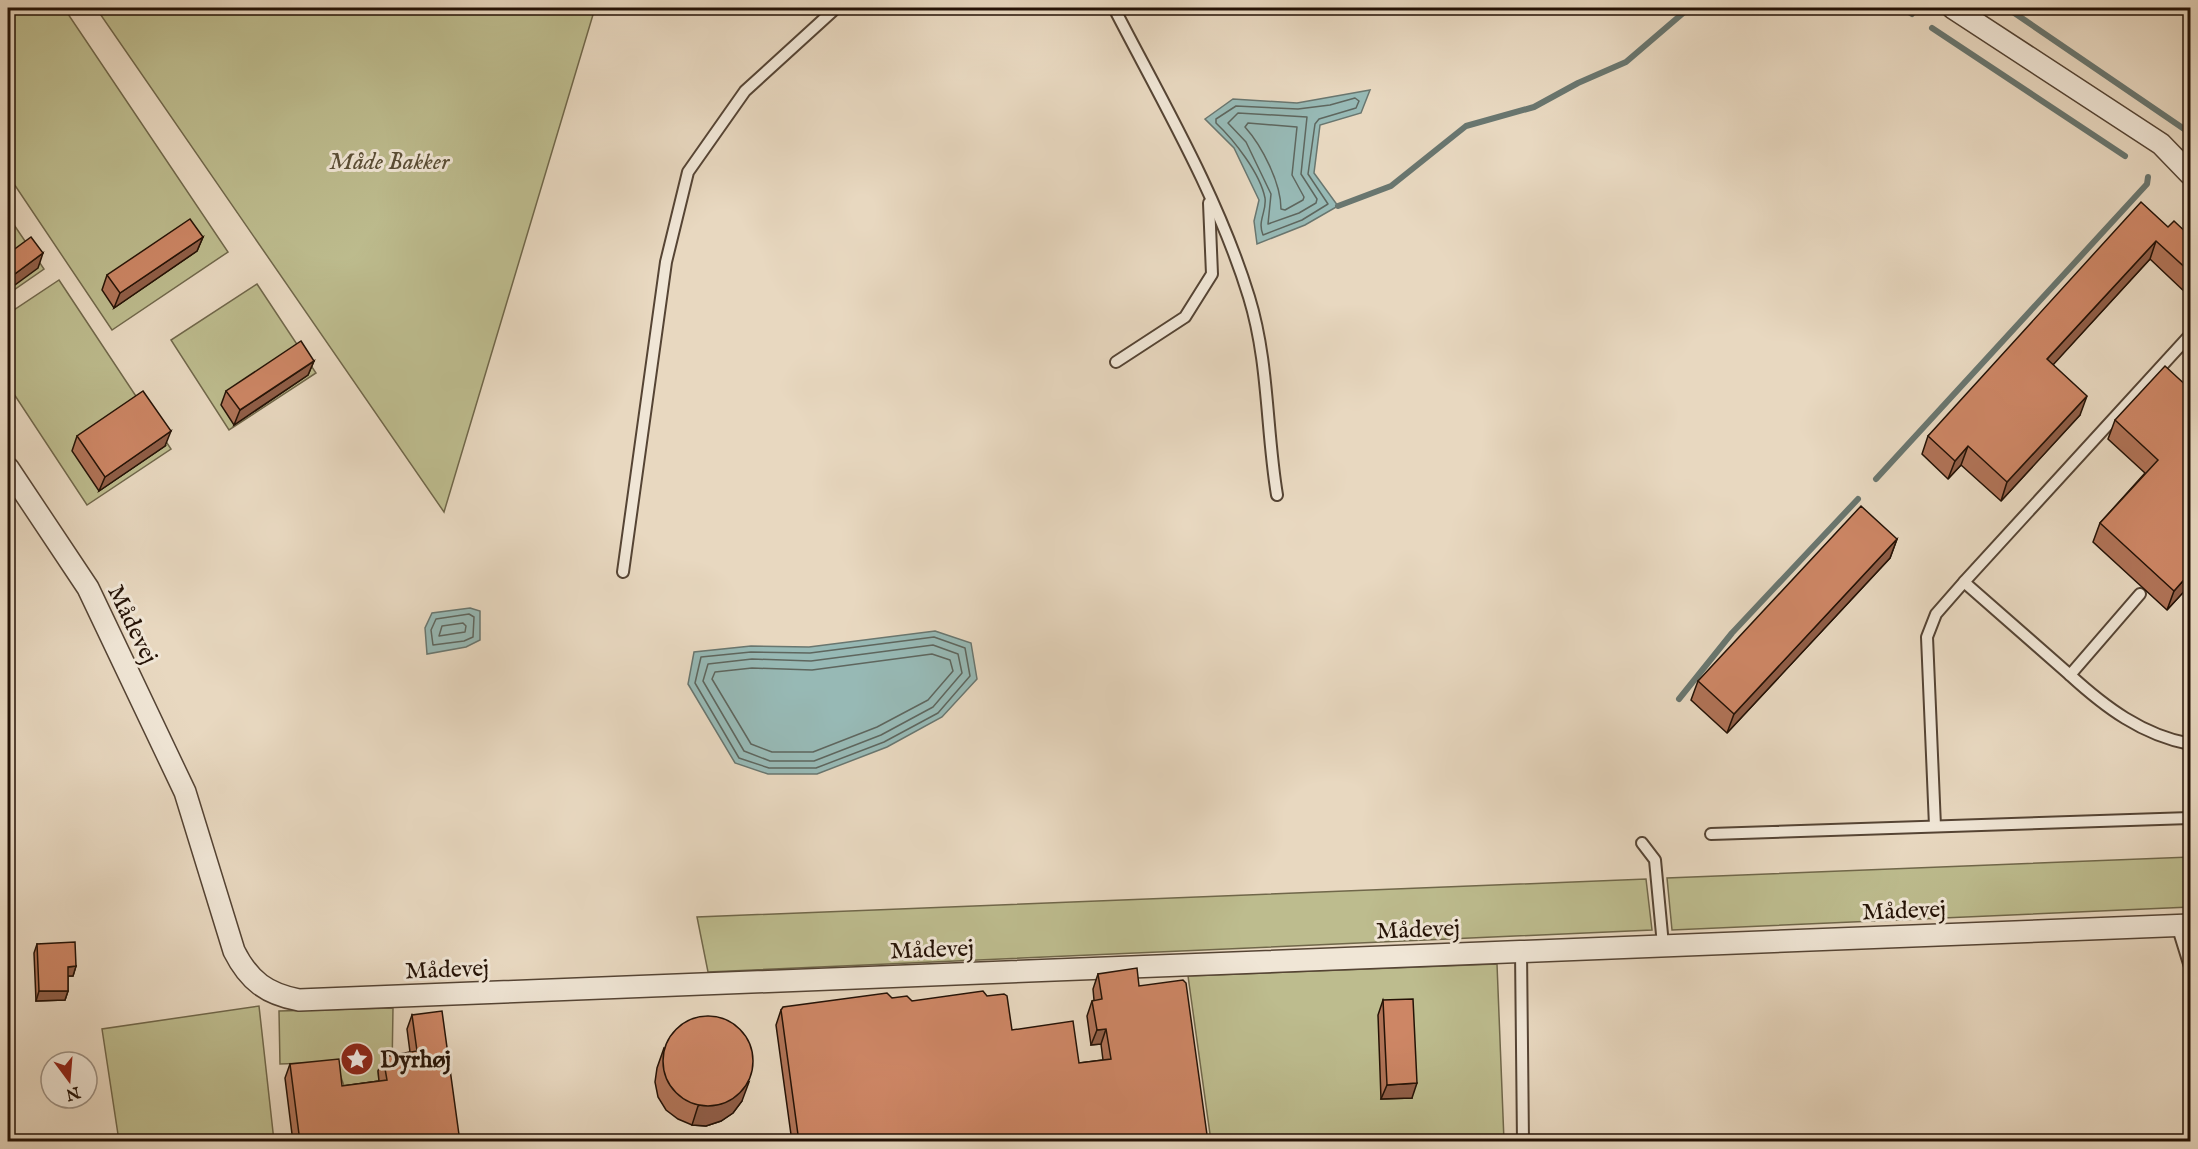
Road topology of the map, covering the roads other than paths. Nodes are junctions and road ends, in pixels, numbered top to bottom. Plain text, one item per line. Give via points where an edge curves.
1 (836, 8) edge
2 (1114, 8) edge
3 (1953, 8) edge
4 (2190, 174) edge
5 (1208, 193) junction
6 (2188, 342) edge
7 (1116, 362) dead end
8 (8, 468) edge
9 (1276, 495) dead end
10 (623, 572) dead end
11 (1964, 582) junction
12 (2140, 594) dead end
13 (2070, 675) junction
14 (2190, 744) edge
15 (2190, 818) edge
16 (1935, 826) junction
17 (1712, 834) dead end
18 (1642, 843) dead end
19 (2184, 925) edge
20 (1663, 945) junction
21 (1521, 951) junction
22 (2190, 967) edge
23 (1523, 1142) edge

1 - 10 lane via 745,91 688,172 666,262
2 - 5 lane
3 - 4 street via 2161,144
5 - 7 lane via 1212,274 1185,317
5 - 9 lane via 1249,297 1265,367
6 - 11 lane
8 - 21 street, Mådevej via 88,588 185,792 243,970 259,986 278,996 299,1000
11 - 13 lane
11 - 16 lane via 1936,614 1927,637
12 - 13 lane
13 - 14 lane via 2104,707 2166,740
15 - 16 lane
16 - 17 lane
18 - 20 lane via 1655,860
19 - 20 street, Mådevej
19 - 22 lane
20 - 21 street, Mådevej
21 - 23 lane

